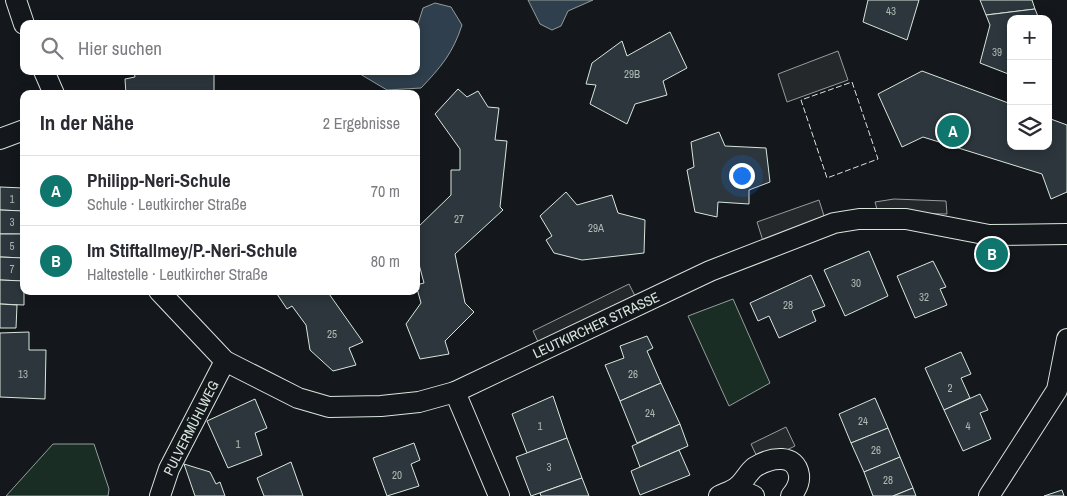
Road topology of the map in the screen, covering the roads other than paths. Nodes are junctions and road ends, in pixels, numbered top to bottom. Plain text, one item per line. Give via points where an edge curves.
1 (16, 0) edge
2 (23, 20) edge
3 (46, 75) edge
4 (52, 90) edge
5 (20, 132) edge
6 (0, 139) edge
7 (1067, 234) edge
8 (1067, 238) edge
9 (163, 295) edge
10 (1067, 339) edge
11 (225, 361) junction
12 (455, 392) junction
13 (736, 494) edge
14 (160, 496) edge
15 (499, 496) edge
16 (791, 496) edge
17 (990, 496) edge

1 - 2 street
3 - 4 street
5 - 6 street
7 - 8 street
7 - 12 street, LEUTKIRCHER STRASSE via 990,236 906,219 859,219 834,223 710,271
9 - 11 street, LEUTKIRCHER STRASSE
10 - 17 street via 1057,390
11 - 12 street, LEUTKIRCHER STRASSE via 298,398 329,407 419,402
11 - 14 street, PULVERMÜHLWEG via 169,469
12 - 15 street
13 - 16 street via 755,468 776,458 792,460 798,465 800,478

